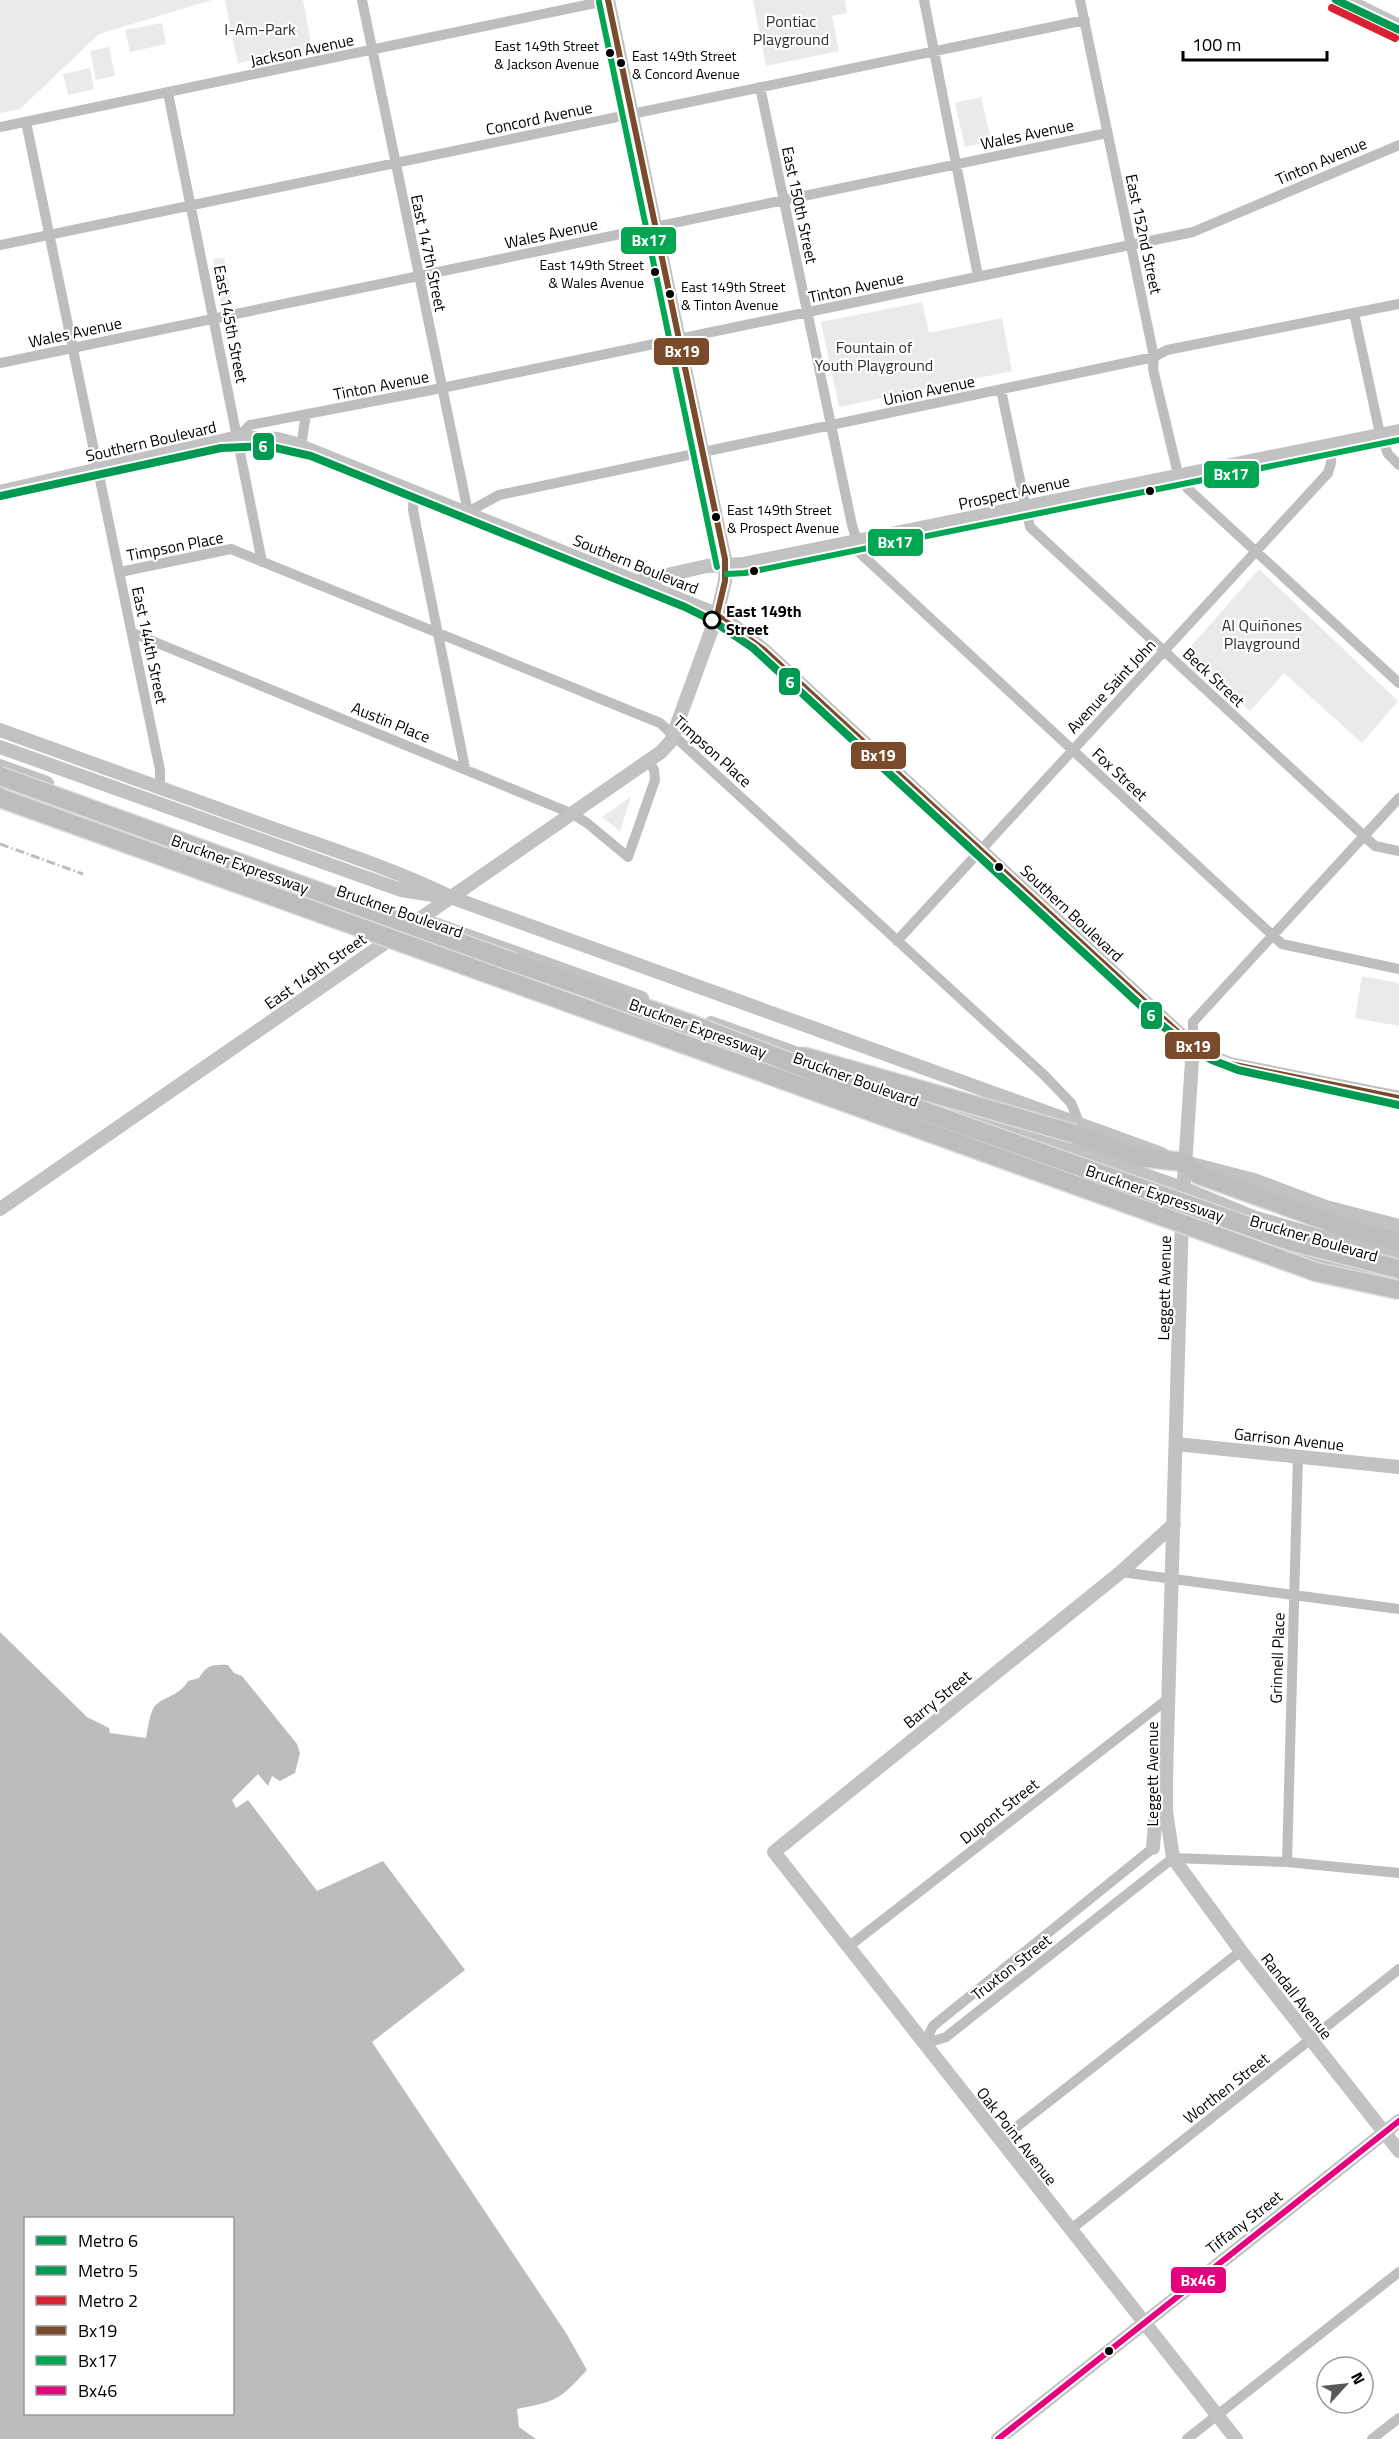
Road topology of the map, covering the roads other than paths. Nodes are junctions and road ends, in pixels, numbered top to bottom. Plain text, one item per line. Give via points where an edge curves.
1 (362, 0) edge
2 (609, 0) edge
3 (924, 0) edge
4 (1080, 0) edge
5 (1346, 0) edge
6 (1085, 20) junction
7 (1399, 26) edge
8 (372, 50) junction
9 (934, 51) junction
10 (760, 87) junction
11 (168, 93) junction
12 (632, 114) junction
13 (26, 122) junction
14 (0, 126) edge
15 (1107, 133) junction
16 (1399, 144) edge
17 (396, 163) junction
18 (956, 164) junction
19 (784, 199) junction
20 (191, 206) junction
21 (654, 226) junction
22 (50, 235) junction
23 (0, 245) edge
24 (1131, 245) junction
25 (978, 276) junction
26 (418, 277) junction
27 (1399, 304) edge
28 (807, 312) junction
29 (1354, 313) junction
30 (214, 319) junction
31 (678, 339) junction
32 (73, 348) junction
33 (1154, 357) junction
34 (0, 363) edge
35 (442, 388) junction
36 (1001, 390) junction
37 (306, 414) junction
38 (831, 425) junction
39 (1399, 431) edge
40 (1380, 434) junction
41 (238, 437) junction
42 (1332, 444) junction
43 (301, 446) junction
44 (702, 451) junction
45 (1399, 465) edge
46 (99, 471) junction
47 (1178, 474) junction
48 (0, 492) edge
49 (414, 492) junction
50 (1025, 506) junction
51 (468, 512) junction
52 (856, 541) junction
53 (1256, 551) junction
54 (262, 562) junction
55 (726, 565) junction
56 (120, 572) junction
57 (636, 582) junction
58 (717, 615) junction
59 (133, 633) junction
60 (438, 633) junction
61 (1164, 651) junction
62 (1399, 683) edge
63 (0, 730) edge
64 (674, 735) junction
65 (0, 747) edge
66 (1072, 750) junction
67 (649, 761) junction
68 (0, 766) edge
69 (465, 768) junction
70 (0, 776) edge
71 (45, 783) junction
72 (160, 787) junction
73 (0, 788) edge
74 (0, 798) edge
75 (1399, 798) edge
76 (573, 814) junction
77 (105, 825) junction
78 (1364, 836) junction
79 (981, 850) junction
80 (1399, 851) edge
81 (453, 897) junction
82 (421, 919) junction
83 (405, 930) junction
84 (1273, 936) junction
85 (897, 941) junction
86 (1399, 969) edge
87 (691, 1024) junction
88 (1193, 1046) junction
89 (1399, 1098) edge
90 (1078, 1130) junction
91 (1184, 1162) junction
92 (1183, 1188) junction
93 (0, 1209) edge
94 (1182, 1214) junction
95 (1399, 1226) edge
96 (1399, 1242) edge
97 (1399, 1256) edge
98 (1399, 1269) edge
99 (1399, 1279) edge
100 (1399, 1290) edge
101 (1176, 1444) junction
102 (1298, 1456) junction
103 (1399, 1467) edge
104 (1173, 1524) junction
105 (1121, 1572) junction
106 (1171, 1578) junction
107 (1294, 1596) junction
108 (1399, 1610) edge
109 (1169, 1698) junction
110 (1166, 1778) junction
111 (1153, 1848) joint
112 (774, 1852) joint
113 (1173, 1858) junction
114 (1287, 1862) junction
115 (1399, 1873) edge
116 (848, 1947) junction
117 (1241, 1951) junction
118 (1399, 1969) edge
119 (1311, 2040) junction
120 (924, 2044) junction
121 (1399, 2121) edge
122 (1384, 2133) junction
123 (1000, 2140) junction
124 (1399, 2151) edge
125 (1070, 2230) junction
126 (1399, 2272) edge
127 (1143, 2322) junction
128 (1217, 2415) junction
129 (1399, 2418) edge
130 (998, 2439) edge
131 (1187, 2439) edge
132 (1236, 2439) edge
133 (1372, 2439) edge

1 - 8 street, East 147th Street
2 - 8 street, Jackson Avenue
2 - 12 main road, East 149th Street
3 - 9 street
4 - 6 street, East 152nd Street
5 - 7 main road
6 - 9 street, Concord Avenue
6 - 15 street, East 152nd Street
8 - 11 street, Jackson Avenue
8 - 17 street, East 147th Street
9 - 10 street, Concord Avenue
9 - 18 street
10 - 12 street, Concord Avenue
10 - 19 street, East 150th Street
11 - 13 street, Jackson Avenue
11 - 20 street, East 145th Street
12 - 17 street, Concord Avenue
12 - 21 main road, East 149th Street
13 - 14 street, Jackson Avenue
13 - 22 street, East 144th Street
15 - 18 street, Wales Avenue
15 - 24 street, East 152nd Street
16 - 24 street, Tinton Avenue via 1193,232
17 - 20 street, Concord Avenue
17 - 26 street, East 147th Street
18 - 19 street, Wales Avenue
18 - 25 street
19 - 21 street, Wales Avenue
19 - 28 street, East 150th Street
20 - 22 street, Concord Avenue
20 - 30 street, East 145th Street
21 - 26 street, Wales Avenue
21 - 31 main road, East 149th Street
22 - 23 street, Concord Avenue
22 - 32 street, East 144th Street
24 - 25 street, Tinton Avenue
24 - 33 street, East 152nd Street
25 - 28 street, Tinton Avenue
26 - 30 street, Wales Avenue
26 - 35 street, East 147th Street
27 - 29 street, Union Avenue
28 - 31 street, Tinton Avenue
28 - 38 street, East 150th Street
29 - 33 street, Union Avenue via 1167,350
29 - 40 street
30 - 32 street, Wales Avenue
30 - 41 street, East 145th Street
31 - 35 street, Tinton Avenue
31 - 44 main road, East 149th Street
32 - 34 street, Wales Avenue
32 - 46 street, East 144th Street
33 - 36 street, Union Avenue
33 - 47 street, East 152nd Street via 1153,369
35 - 37 street, Tinton Avenue
35 - 51 street, East 147th Street
36 - 38 street, Union Avenue
36 - 50 street, Beck Street
37 - 41 street, Tinton Avenue via 250,425
37 - 43 street
38 - 44 street, Union Avenue
38 - 52 street, East 150th Street
39 - 40 main road, Prospect Avenue
40 - 42 main road, Prospect Avenue
40 - 45 street via 1388,454
41 - 43 main road, Southern Boulevard via 278,439
41 - 46 main road, Southern Boulevard
41 - 54 street, East 145th Street
42 - 47 main road, Prospect Avenue
42 - 53 street, Avenue Saint John via 1328,473
43 - 49 main road, Southern Boulevard
44 - 51 street, Union Avenue via 499,495
44 - 55 main road, East 149th Street
46 - 48 main road, Southern Boulevard
46 - 56 street, East 144th Street
47 - 50 main road, Prospect Avenue
47 - 53 street via 1188,489
49 - 51 main road, Southern Boulevard
49 - 60 street via 413,510
50 - 52 main road, Prospect Avenue
50 - 61 street, Beck Street via 1030,526
51 - 57 main road, Southern Boulevard
52 - 55 main road, Prospect Avenue
52 - 66 street, Fox Street via 865,558
53 - 61 street, Avenue Saint John
53 - 62 street
54 - 56 street, Timpson Place via 231,549
54 - 60 street, Timpson Place
55 - 57 main road, Prospect Avenue
55 - 58 main road, East 149th Street
56 - 59 street, East 144th Street
57 - 58 main road, Southern Boulevard
58 - 64 main road, East 149th Street
58 - 79 main road, Southern Boulevard via 764,650
59 - 69 street, Austin Place
59 - 72 street, East 144th Street
60 - 64 street, Timpson Place via 660,723
60 - 69 street
61 - 66 street, Avenue Saint John
61 - 78 street, Beck Street
63 - 72 main road, Bruckner Boulevard
64 - 67 main road, East 149th Street via 668,746
64 - 85 street, Timpson Place
65 - 81 main road, Bruckner Boulevard via 401,890
66 - 79 street, Avenue Saint John
66 - 84 street, Fox Street
67 - 76 main road, East 149th Street
67 - 76 street, Austin Place via 655,780 628,857
68 - 71 main road, Bruckner Boulevard
69 - 76 street, Austin Place
70 - 87 highway, Bruckner Expressway, bridge
71 - 77 main road
71 - 82 main road, Bruckner Boulevard
72 - 81 main road, Bruckner Boulevard via 361,858
73 - 77 main road, Bruckner Boulevard
74 - 100 highway, Bruckner Expressway, bridge via 1316,1272
75 - 78 street, Leggett Avenue
76 - 81 main road, East 149th Street
77 - 83 main road, Bruckner Boulevard
78 - 80 street, Beck Street via 1375,846
78 - 84 street, Leggett Avenue
79 - 85 street, Avenue Saint John
79 - 88 main road, Southern Boulevard
81 - 82 main road, East 149th Street
81 - 90 main road, Bruckner Boulevard
82 - 83 main road, East 149th Street
82 - 92 main road, Bruckner Boulevard
83 - 93 main road, East 149th Street
83 - 94 main road, Bruckner Boulevard
84 - 86 street, Fox Street via 1285,946
84 - 88 street, Leggett Avenue via 1193,1022
85 - 90 street, Timpson Place via 1071,1103
87 - 90 highway, bridge
87 - 98 highway, Bruckner Expressway, bridge via 833,1079 1301,1244
88 - 89 main road, Southern Boulevard via 1230,1064
88 - 91 main road, Leggett Avenue
90 - 91 highway via 1137,1157
91 - 92 main road, Leggett Avenue
91 - 95 main road, Bruckner Boulevard
91 - 96 highway via 1199,1175 1349,1229
92 - 94 main road, Leggett Avenue
92 - 97 main road, Bruckner Boulevard via 1253,1217
94 - 99 main road, Bruckner Boulevard via 1313,1258
94 - 101 main road, Leggett Avenue
101 - 102 main road, Garrison Avenue
101 - 104 main road, Leggett Avenue
102 - 103 main road, Garrison Avenue
102 - 107 street, Grinnell Place
104 - 105 main road, Barry Street
104 - 106 main road, Leggett Avenue
105 - 106 street
105 - 112 main road, Barry Street
106 - 107 street
106 - 109 main road, Leggett Avenue
107 - 108 street
107 - 114 street, Grinnell Place
109 - 110 main road, Leggett Avenue
109 - 116 street, Dupont Street
110 - 111 main road via 1156,1811
110 - 113 main road, Leggett Avenue
111 - 120 street, Truxton Street via 933,2026
112 - 116 main road, Oak Point Avenue
113 - 114 street
113 - 117 main road, Randall Avenue
113 - 120 street, Truxton Street via 946,2037
114 - 115 street
116 - 120 main road, Oak Point Avenue
117 - 119 main road, Randall Avenue
117 - 123 street
118 - 119 street, Worthen Street
119 - 122 main road, Randall Avenue
119 - 125 street, Worthen Street
120 - 123 main road, Oak Point Avenue
121 - 122 main road, Tiffany Street
122 - 124 main road, Randall Avenue
122 - 127 main road, Tiffany Street
123 - 125 main road, Oak Point Avenue
125 - 127 main road, Oak Point Avenue
126 - 128 street
127 - 128 main road, Oak Point Avenue
127 - 130 main road, Tiffany Street
128 - 131 street
128 - 132 main road, Oak Point Avenue
129 - 133 street

